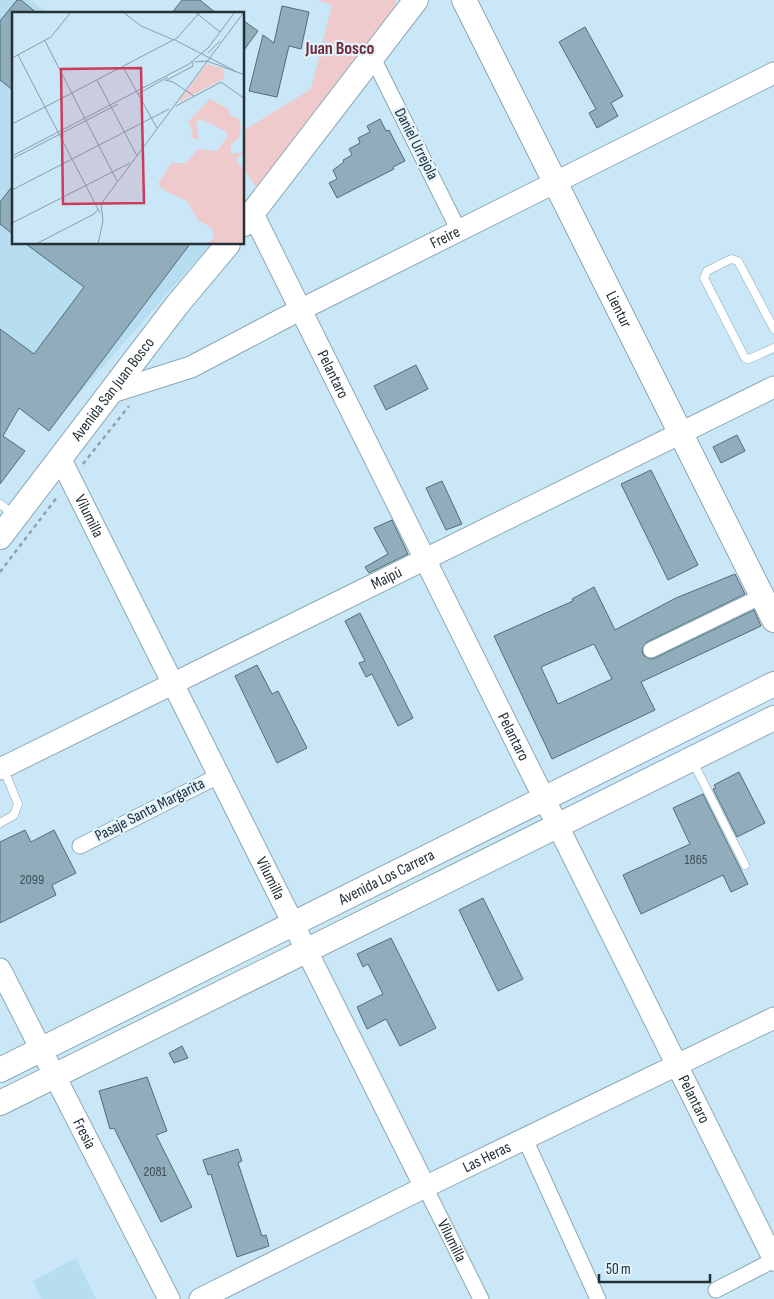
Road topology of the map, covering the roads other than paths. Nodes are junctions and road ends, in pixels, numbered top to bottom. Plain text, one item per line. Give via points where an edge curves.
1 (416, 0) edge
2 (464, 0) edge
3 (373, 58) junction
4 (774, 73) edge
5 (554, 183) junction
6 (248, 219) edge
7 (459, 231) junction
8 (227, 245) edge
9 (301, 311) junction
10 (774, 329) edge
11 (774, 348) edge
12 (773, 391) edge
13 (112, 392) junction
14 (680, 433) junction
15 (60, 458) junction
16 (8, 510) edge
17 (0, 537) edge
18 (425, 561) junction
19 (762, 596) junction
20 (774, 620) edge
21 (651, 650) dead end
22 (174, 683) junction
23 (774, 684) edge
24 (774, 718) edge
25 (692, 760) junction
26 (1, 769) edge
27 (220, 775) junction
28 (543, 798) junction
29 (0, 823) edge
30 (557, 826) junction
31 (80, 846) dead end
32 (745, 865) dead end
33 (294, 923) junction
34 (307, 949) junction
35 (0, 969) edge
36 (774, 1018) edge
37 (42, 1049) junction
38 (678, 1066) junction
39 (0, 1070) edge
40 (55, 1075) junction
41 (0, 1103) edge
42 (525, 1139) junction
43 (424, 1187) junction
44 (774, 1260) edge
45 (716, 1290) dead end
46 (169, 1299) edge
47 (200, 1299) edge
48 (481, 1299) edge
49 (598, 1299) edge

1 - 3 main road
2 - 5 main road, Lientur
3 - 6 main road
3 - 7 street, Daniel Urrejola
4 - 5 street, Freire
5 - 7 street, Freire
5 - 14 main road, Lientur
6 - 9 street, Pelantaro
7 - 9 street, Freire
8 - 13 main road, Avenida San Juan Bosco
9 - 13 street, Freire via 191,368
9 - 18 street, Pelantaro
10 - 11 lane via 738,261 731,259 707,271 704,278 745,358
12 - 14 street, Maipú
13 - 15 main road, Avenida San Juan Bosco
14 - 18 street, Maipú
14 - 19 main road, Lientur
15 - 16 main road, Avenida San Juan Bosco
15 - 22 street, Vilumilla
16 - 17 main road, Avenida San Juan Bosco
18 - 22 street, Maipú
18 - 28 street, Pelantaro
19 - 20 main road, Lientur
19 - 21 street
22 - 26 street, Maipú
22 - 27 street, Vilumilla
23 - 28 main road, Avenida Los Carrera
24 - 25 main road, Avenida Los Carrera
25 - 30 main road, Avenida Los Carrera
25 - 32 lane
26 - 29 lane via 18,804 14,815
27 - 31 street, Pasaje Santa Margarita
27 - 33 street, Vilumilla
28 - 30 street, Pelantaro
28 - 33 main road, Avenida Los Carrera
30 - 34 main road, Avenida Los Carrera
30 - 38 street, Pelantaro
33 - 34 street, Vilumilla
33 - 37 main road, Avenida Los Carrera
34 - 40 main road, Avenida Los Carrera
34 - 43 street, Vilumilla
35 - 37 street, Fresia
36 - 38 street, Las Heras
37 - 39 main road, Avenida Los Carrera
37 - 40 street, Fresia
38 - 42 street, Las Heras
38 - 44 street, Pelantaro
40 - 41 main road, Avenida Los Carrera
40 - 46 street, Fresia
42 - 43 street, Las Heras
42 - 49 street
43 - 47 street, Las Heras
43 - 48 street, Vilumilla
44 - 45 street

